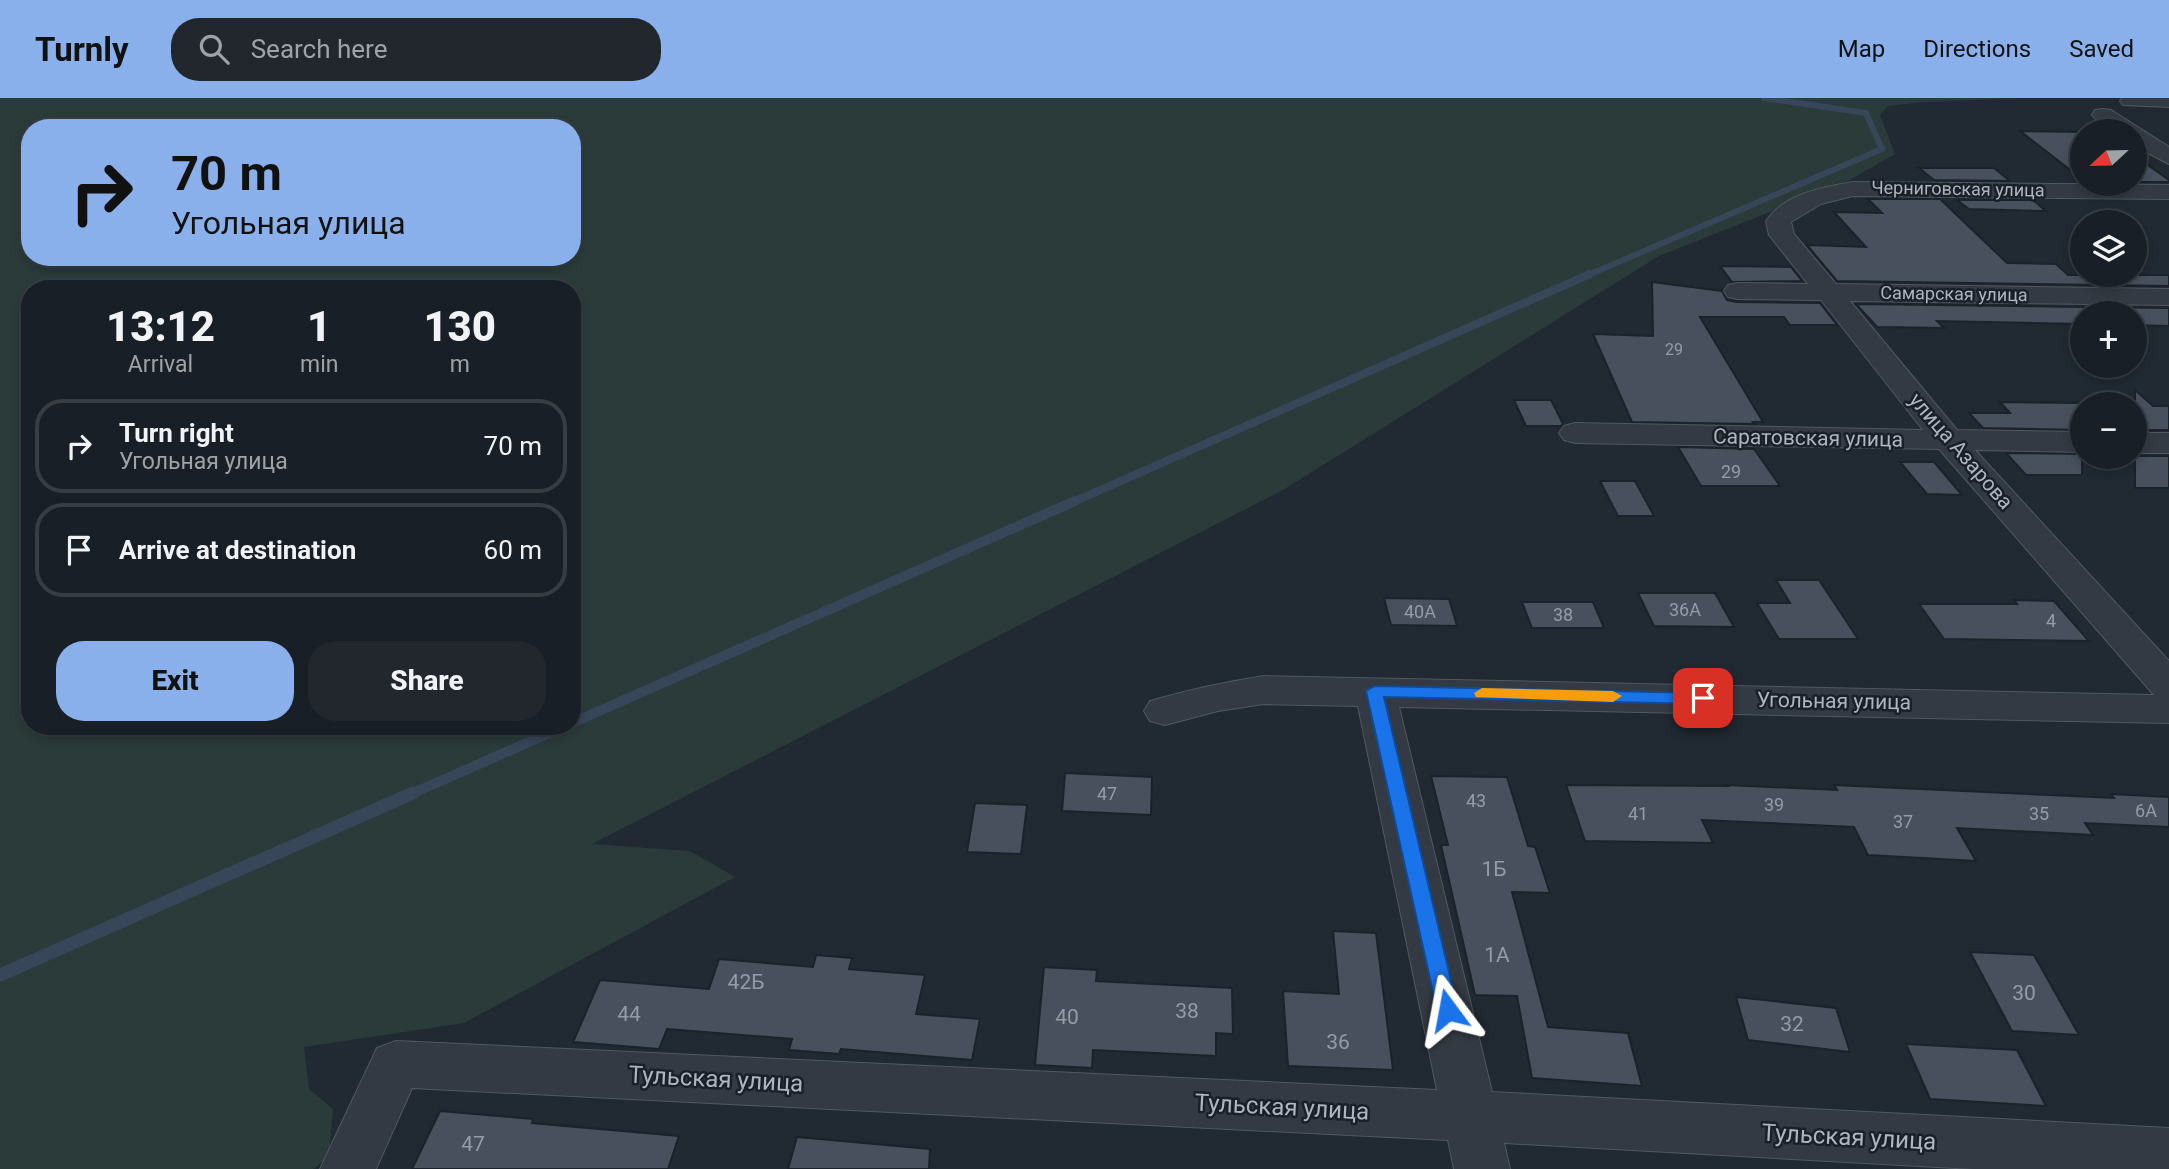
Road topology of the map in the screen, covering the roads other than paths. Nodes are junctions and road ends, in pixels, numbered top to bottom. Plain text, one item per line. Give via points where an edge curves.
1 (2130, 101) dead end
2 (2169, 101) edge
3 (2103, 116) dead end
4 (2108, 119) edge
5 (2147, 143) edge
6 (2169, 157) edge
7 (2169, 192) edge
8 (1791, 208) joint
9 (1738, 291) dead end
10 (1828, 292) junction
11 (2169, 297) edge
12 (1575, 433) dead end
13 (1948, 440) junction
14 (2070, 442) edge
15 (2147, 443) edge
16 (2169, 443) edge
17 (2169, 686) edge
18 (1375, 691) junction
19 (2169, 709) edge
20 (1165, 711) dead end
21 (1472, 1116) junction
22 (2169, 1154) edge
23 (348, 1169) edge
24 (1482, 1169) edge

1 - 2 street
3 - 4 street
5 - 6 street
7 - 8 street, Черниговская улица via 1877,187 1833,192
8 - 10 street, улица Азарова via 1777,221 1783,235
9 - 10 street, Самарская улица
10 - 11 street, Самарская улица
10 - 13 street, улица Азарова
12 - 13 street, Саратовская улица
13 - 14 street, Саратовская улица
13 - 17 street, улица Азарова
15 - 16 street
18 - 19 street, Угольная улица
18 - 20 street, Угольная улица via 1264,690
18 - 21 street
21 - 22 street, Тульская улица
21 - 23 street, Тульская улица via 396,1064
21 - 24 street

